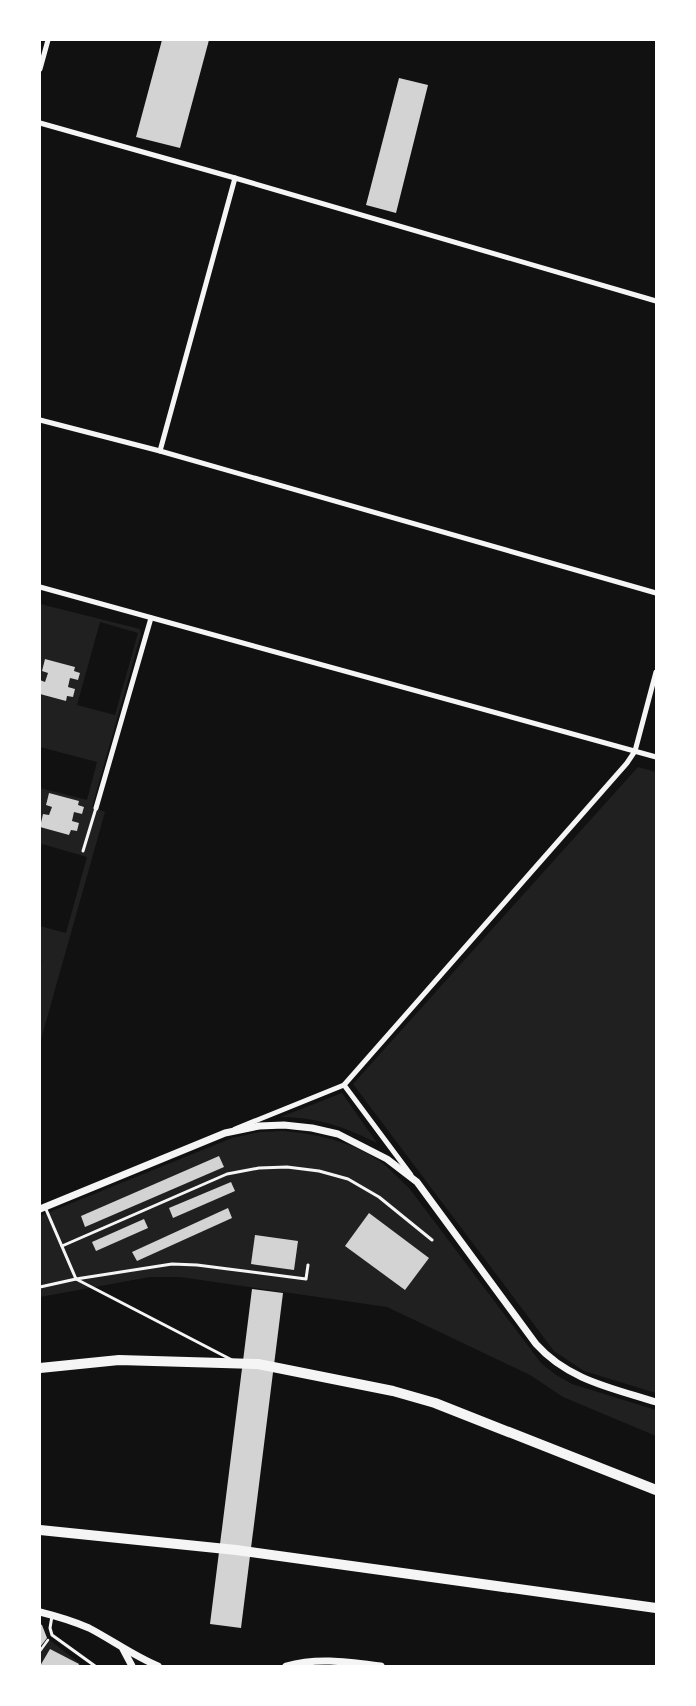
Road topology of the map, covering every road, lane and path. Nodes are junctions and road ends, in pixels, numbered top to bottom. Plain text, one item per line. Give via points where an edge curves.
1 (48, 40) edge
2 (40, 69) edge
3 (40, 123) edge
4 (235, 178) junction
5 (656, 301) edge
6 (40, 420) edge
7 (160, 451) junction
8 (40, 587) edge
9 (656, 593) edge
10 (151, 618) junction
11 (656, 672) edge
12 (635, 751) junction
13 (656, 757) edge
14 (96, 808) joint
15 (83, 851) dead end
16 (344, 1086) junction
17 (225, 1132) junction
18 (417, 1182) junction
19 (42, 1208) edge
20 (432, 1240) dead end
21 (62, 1246) junction
22 (308, 1265) dead end
23 (76, 1278) junction
24 (40, 1287) edge
25 (237, 1363) junction
26 (40, 1368) edge
27 (656, 1402) edge
28 (656, 1490) edge
29 (40, 1530) edge
30 (656, 1608) edge
31 (40, 1612) edge
32 (52, 1615) junction
33 (52, 1635) junction
34 (123, 1649) junction
35 (40, 1650) edge
36 (95, 1666) edge
37 (132, 1666) edge
38 (158, 1666) edge
39 (286, 1666) edge
40 (381, 1666) edge

1 - 2 street
3 - 4 street
4 - 5 street
4 - 7 street
6 - 7 street
7 - 9 street
8 - 10 street
10 - 12 street
10 - 14 street
11 - 12 street
12 - 13 street
12 - 16 street
14 - 15 lane
16 - 17 street
16 - 18 street
17 - 18 street via 259,1126 284,1126 338,1134 387,1159
17 - 19 street
18 - 27 street via 548,1357 580,1378
19 - 21 lane
20 - 21 lane via 379,1197 348,1179 287,1167 227,1174
21 - 23 lane
22 - 23 lane via 306,1280 172,1264
23 - 24 lane
23 - 25 lane
25 - 26 highway via 119,1360
25 - 28 highway via 258,1364 393,1391 435,1403
29 - 30 highway via 236,1550
31 - 32 street
32 - 33 lane
32 - 34 street via 88,1628
33 - 35 path
33 - 36 lane
34 - 37 street
34 - 38 street
39 - 40 street via 330,1660

